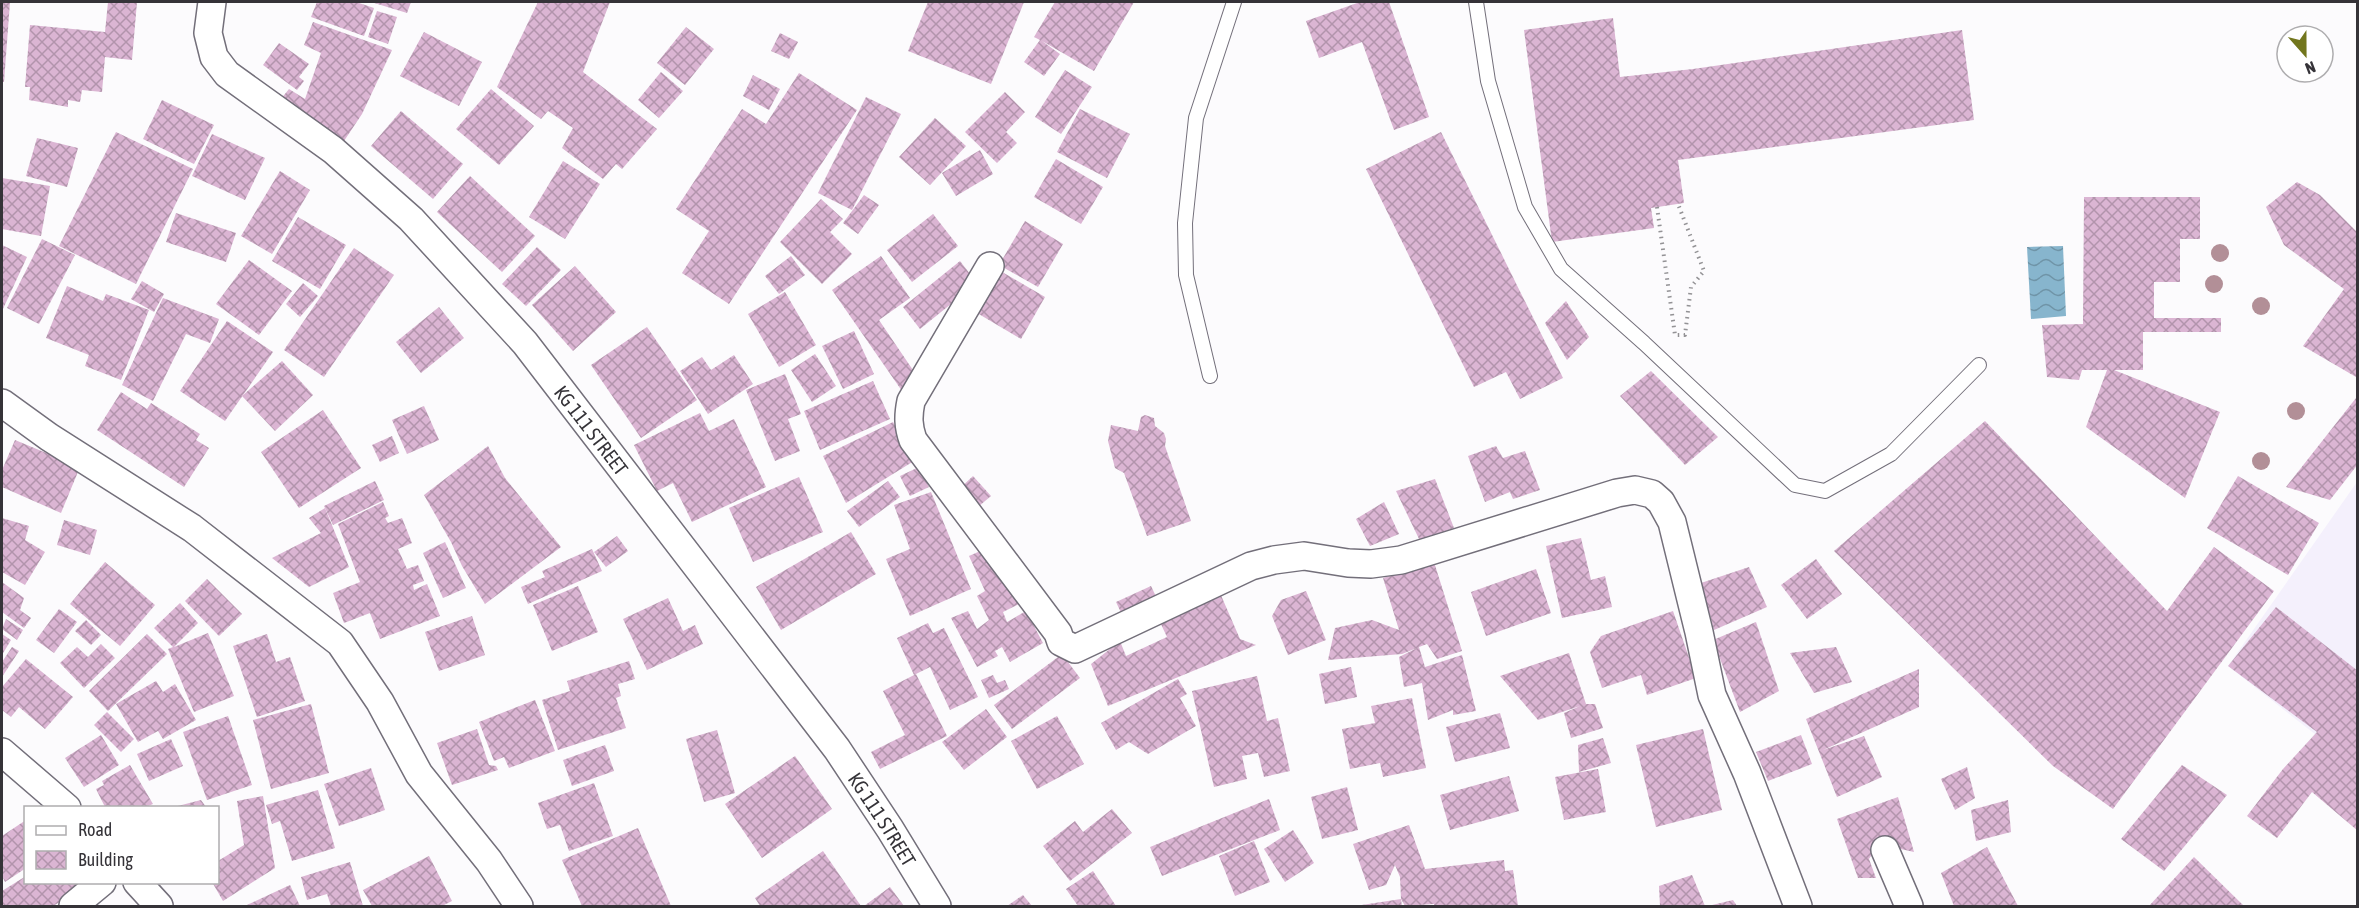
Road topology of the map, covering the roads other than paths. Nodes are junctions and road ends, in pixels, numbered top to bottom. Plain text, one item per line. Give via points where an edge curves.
1 (212, 2) edge
2 (1234, 2) edge
3 (1476, 2) edge
4 (990, 266) dead end
5 (1979, 365) dead end
6 (1210, 376) dead end
7 (2, 403) edge
8 (2, 752) edge
9 (66, 806) edge
10 (1885, 850) dead end
11 (100, 884) edge
12 (139, 884) edge
13 (73, 906) edge
14 (159, 906) edge
15 (519, 906) edge
16 (937, 906) edge
17 (1798, 906) edge
18 (1909, 906) edge

1 - 16 street, KG 111 STREET via 208,33 214,57 227,74 333,150 411,219 525,343 837,750
2 - 6 lane via 1196,118 1185,223 1186,276
3 - 5 lane via 1488,81 1525,207 1561,269 1795,485 1825,491 1891,453
4 - 17 street via 911,401 908,427 913,440 1061,642 1075,649 1251,566 1274,560 1304,556 1371,564 1401,560 1617,493 1635,490 1652,494 1672,522 1712,695
7 - 15 street via 192,528 340,643 380,702 418,774 489,861
8 - 9 street
10 - 18 street
11 - 13 street
12 - 14 street

